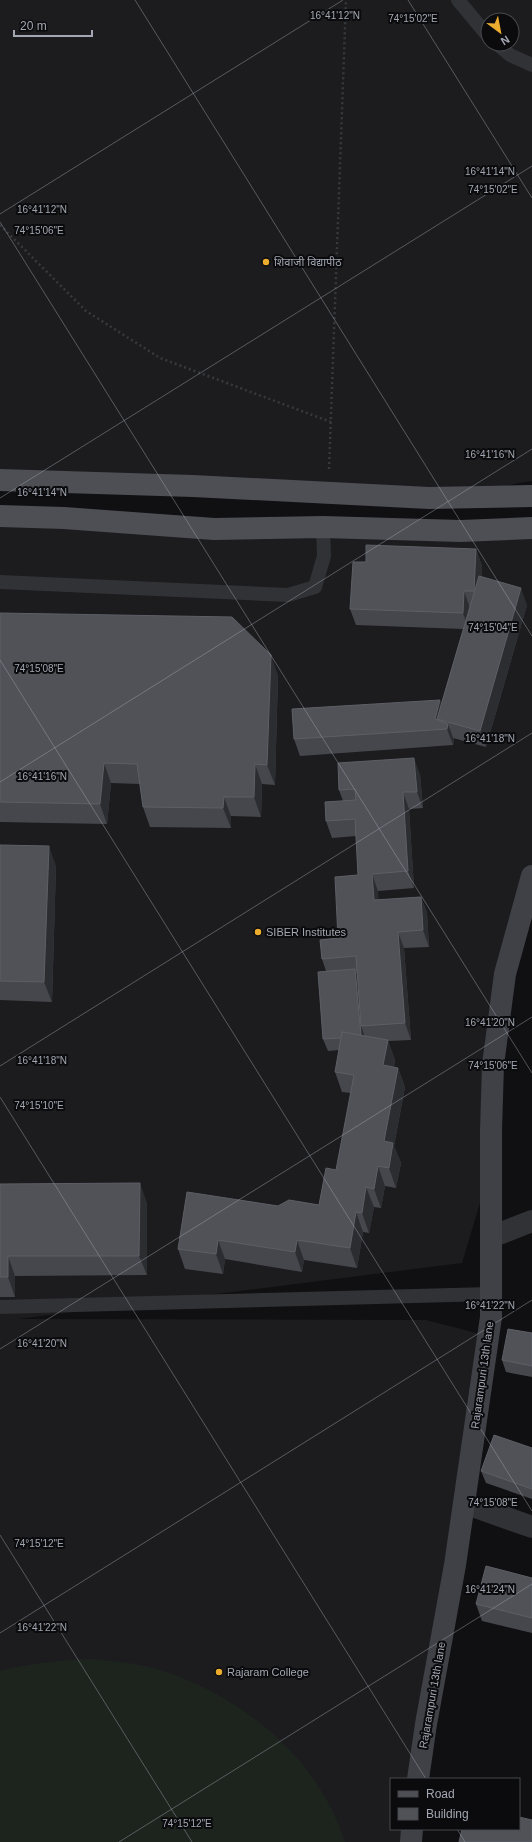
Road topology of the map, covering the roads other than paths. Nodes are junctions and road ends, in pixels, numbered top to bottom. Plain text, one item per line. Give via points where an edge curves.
1 (458, 0) edge
2 (480, 26) edge
3 (506, 52) edge
4 (532, 65) edge
5 (0, 480) edge
6 (532, 496) edge
7 (0, 516) edge
8 (323, 528) junction
9 (532, 528) edge
10 (0, 582) edge
11 (532, 876) edge
12 (532, 1221) edge
13 (491, 1237) junction
14 (490, 1294) junction
15 (0, 1307) edge
16 (464, 1503) junction
17 (532, 1527) edge
18 (418, 1778) edge
19 (412, 1830) edge
20 (412, 1842) edge

1 - 2 lane
3 - 4 lane
5 - 6 main road via 193,486 429,498
7 - 8 main road via 214,529
8 - 9 main road via 461,531
8 - 10 lane via 324,556 315,587 288,595
11 - 13 street, Rajarampuri 13th lane via 505,974 493,1065
12 - 13 street
13 - 14 street, Rajarampuri 13th lane
14 - 15 lane
14 - 16 street, Rajarampuri 13th lane via 491,1317
16 - 17 street
16 - 18 street, Rajarampuri 13th lane
19 - 20 street

